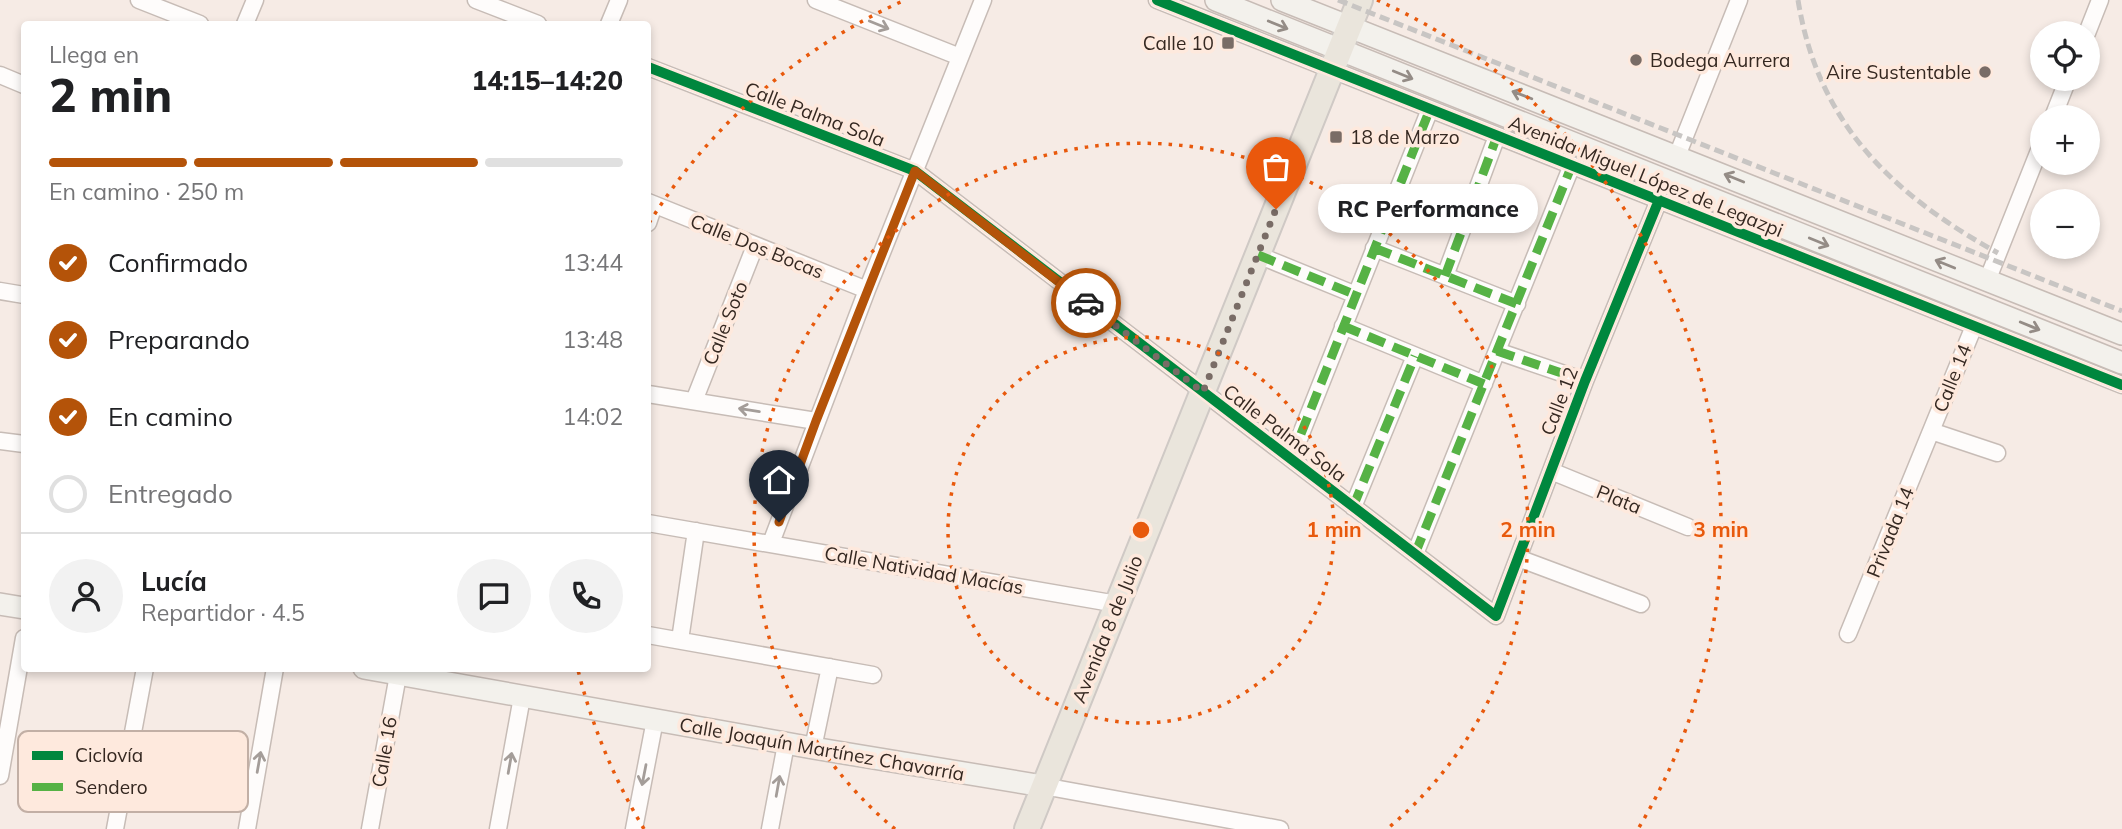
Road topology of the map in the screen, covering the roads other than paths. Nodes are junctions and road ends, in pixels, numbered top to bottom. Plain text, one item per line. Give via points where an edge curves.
1 (139, 0) edge
2 (255, 0) edge
3 (477, 0) edge
4 (619, 0) edge
5 (816, 0) edge
6 (983, 0) edge
7 (1157, 0) edge
8 (1216, 0) edge
9 (1282, 0) edge
10 (1360, 0) edge
11 (1739, 0) edge
12 (2100, 0) edge
13 (193, 21) edge
14 (246, 21) edge
15 (530, 21) edge
16 (610, 21) edge
17 (2092, 21) edge
18 (1340, 49) junction
19 (960, 57) junction
20 (651, 68) edge
21 (0, 75) edge
22 (21, 84) edge
23 (1430, 109) junction
24 (1497, 135) junction
25 (1677, 156) junction
26 (1572, 166) junction
27 (915, 171) junction
28 (2030, 173) edge
29 (1659, 200) junction
30 (651, 203) edge
31 (755, 246) junction
32 (1374, 248) junction
33 (1258, 255) junction
34 (1445, 276) junction
35 (1987, 281) junction
36 (21, 290) edge
37 (867, 290) junction
38 (0, 291) edge
39 (1356, 295) junction
40 (1517, 303) junction
41 (1343, 326) junction
42 (1974, 326) junction
43 (2122, 334) edge
44 (1497, 351) junction
45 (1415, 356) junction
46 (2122, 363) edge
47 (1585, 381) junction
48 (1484, 384) junction
49 (2122, 385) edge
50 (1203, 392) junction
51 (651, 394) edge
52 (694, 401) junction
53 (816, 421) junction
54 (1931, 431) junction
55 (0, 441) edge
56 (21, 444) edge
57 (1997, 453) dead end
58 (1291, 459) junction
59 (1551, 471) junction
60 (1353, 507) junction
61 (651, 524) edge
62 (1688, 527) dead end
63 (696, 531) junction
64 (771, 543) junction
65 (1415, 554) junction
66 (1518, 558) junction
67 (0, 604) edge
68 (1117, 604) junction
69 (1642, 604) dead end
70 (21, 608) edge
71 (1496, 616) joint
72 (1848, 634) dead end
73 (651, 635) edge
74 (680, 640) junction
75 (21, 655) edge
76 (830, 667) junction
77 (144, 672) edge
78 (274, 672) edge
79 (383, 672) edge
80 (398, 675) junction
81 (873, 675) dead end
82 (459, 677) edge
83 (522, 696) junction
84 (655, 720) junction
85 (133, 731) edge
86 (786, 744) junction
87 (813, 748) junction
88 (0, 776) edge
89 (1043, 786) junction
90 (247, 829) edge
91 (370, 829) edge
92 (498, 829) edge
93 (634, 829) edge
94 (770, 829) edge
95 (1027, 829) edge
96 (1280, 829) edge

1 - 13 street
2 - 14 street
3 - 15 street
4 - 16 street
5 -> 19 street
6 - 19 street
7 - 18 street, Avenida Miguel López de Legazpi
8 -> 18 main road, Avenida Miguel López de Legazpi
9 - 18 main road, Avenida Miguel López de Legazpi
10 - 18 main road, Avenida 8 de Julio
11 - 25 street
12 - 17 street
18 - 23 street, Avenida Miguel López de Legazpi
25 -> 18 main road, Avenida Miguel López de Legazpi
18 - 33 main road, Avenida 8 de Julio
18 -> 46 main road, Avenida Miguel López de Legazpi
19 - 27 street
20 - 27 street, Calle Palma Sola
21 - 22 street
23 - 24 street, Avenida Miguel López de Legazpi
23 - 32 street
24 - 26 street, Avenida Miguel López de Legazpi
24 - 34 street
35 -> 25 main road, Avenida Miguel López de Legazpi
26 - 29 street, Avenida Miguel López de Legazpi
26 - 40 street
27 - 37 street
27 - 50 street, Calle Palma Sola
28 - 35 street
29 - 42 street, Avenida Miguel López de Legazpi
29 - 47 street, Calle 12
30 - 31 street, Calle Dos Bocas
31 - 37 street, Calle Dos Bocas
31 - 52 street, Calle Soto
32 - 34 street
32 - 39 street
33 - 39 street
33 - 50 main road, Avenida 8 de Julio
34 - 40 street
35 - 43 main road, Avenida Miguel López de Legazpi
36 - 38 street
37 - 53 street
39 - 41 street
40 - 44 street
41 - 45 street
41 - 58 street
42 - 49 street, Avenida Miguel López de Legazpi
42 - 54 street, Calle 14
44 - 47 street
44 - 48 street
45 - 48 street
45 - 60 street
47 - 59 street, Calle 12
48 - 65 street
50 - 58 street, Calle Palma Sola
50 - 68 main road, Avenida 8 de Julio
51 - 52 street
53 -> 52 street
53 - 64 street
54 - 57 street
54 - 72 street, Privada 14
55 - 56 street
58 - 60 street, Calle Palma Sola
59 - 62 street, Plata
59 - 66 street, Calle 12
60 - 65 street, Calle Palma Sola
61 - 63 street, Calle Natividad Macías
63 - 64 street, Calle Natividad Macías
63 - 74 street
64 - 68 street, Calle Natividad Macías
65 - 71 street, Calle Palma Sola
66 - 69 street
66 - 71 street, Calle 12
67 - 70 main road
68 - 89 main road, Avenida 8 de Julio
73 - 74 street
74 - 76 street
75 - 88 street
76 - 81 street
76 - 87 street
77 - 85 street
90 -> 78 street
79 - 80 main road, Calle Joaquín Martínez Chavarría
80 - 82 main road, Calle Joaquín Martínez Chavarría
80 - 91 street, Calle 16
82 - 83 main road, Calle Joaquín Martínez Chavarría
83 - 84 main road, Calle Joaquín Martínez Chavarría
92 -> 83 street
84 - 86 main road, Calle Joaquín Martínez Chavarría
84 -> 93 street
86 - 87 main road, Calle Joaquín Martínez Chavarría
94 -> 86 street
87 - 89 main road, Calle Joaquín Martínez Chavarría
89 - 95 main road, Avenida 8 de Julio
89 - 96 street, Calle Joaquín Martínez Chavarría

